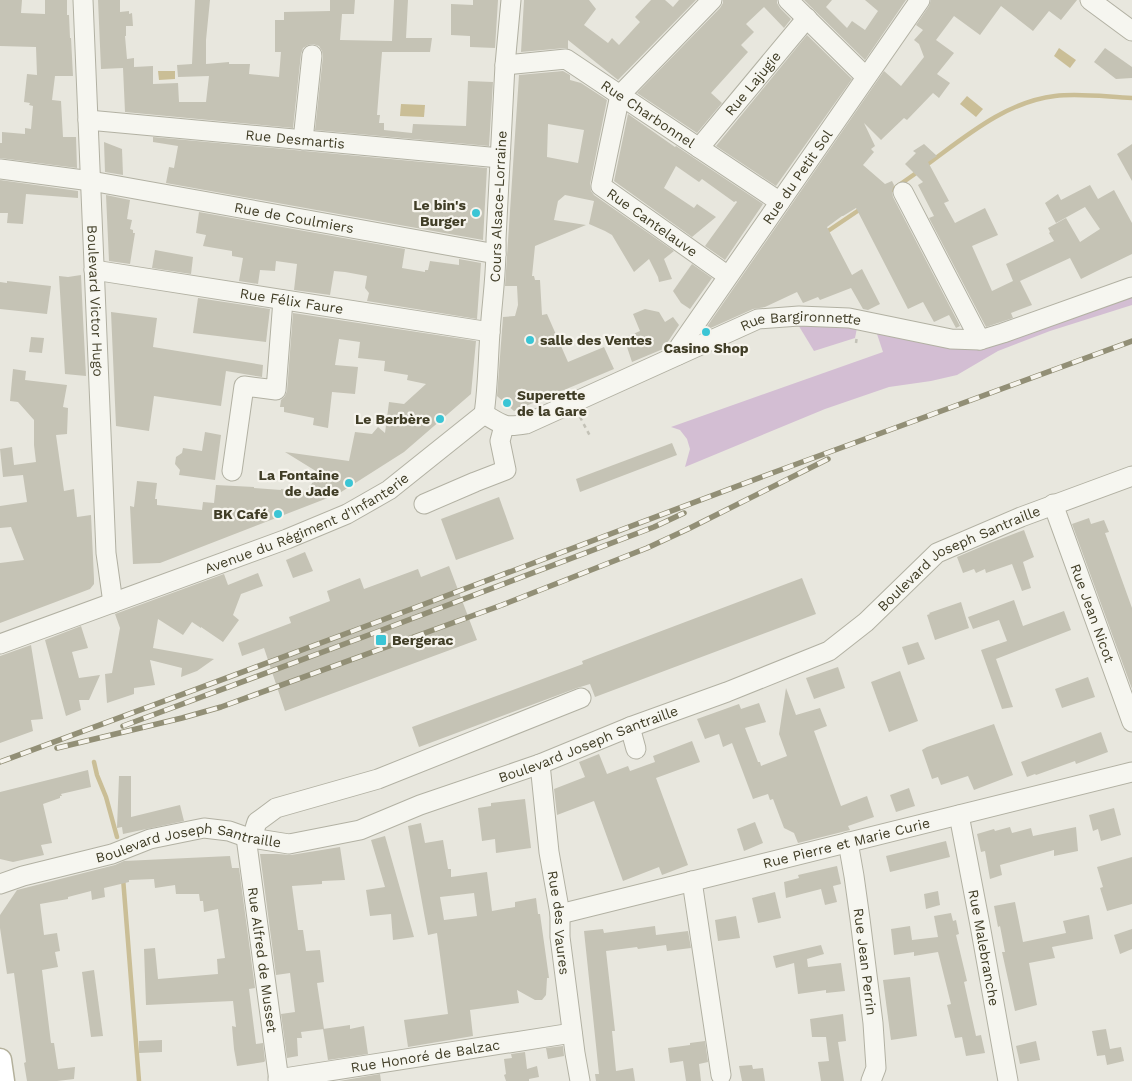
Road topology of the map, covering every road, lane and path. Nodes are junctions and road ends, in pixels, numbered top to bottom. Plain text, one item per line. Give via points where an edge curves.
1 (82, 0) edge
2 (511, 0) edge
3 (712, 0) edge
4 (788, 0) edge
5 (920, 0) edge
6 (1090, 0) edge
7 (807, 18) junction
8 (1132, 31) edge
9 (312, 55) dead end
10 (505, 65) junction
11 (866, 77) junction
12 (620, 95) junction
13 (88, 120) junction
14 (303, 140) junction
15 (699, 148) junction
16 (500, 158) junction
17 (0, 169) edge
18 (91, 182) junction
19 (903, 192) dead end
20 (780, 202) junction
21 (496, 254) junction
22 (94, 270) junction
23 (728, 276) junction
24 (1132, 288) edge
25 (283, 300) junction
26 (490, 332) junction
27 (980, 340) junction
28 (678, 355) junction
29 (573, 403) junction
30 (484, 414) junction
31 (504, 426) junction
32 (590, 436) dead end
33 (232, 471) dead end
34 (1132, 476) edge
35 (424, 504) dead end
36 (1053, 504) junction
37 (113, 603) junction
38 (0, 644) edge
39 (581, 698) dead end
40 (1132, 722) edge
41 (630, 727) junction
42 (636, 749) dead end
43 (540, 764) junction
44 (1132, 772) edge
45 (958, 815) junction
46 (249, 838) junction
47 (848, 842) junction
48 (692, 881) junction
49 (0, 884) edge
50 (560, 914) junction
51 (572, 1032) junction
52 (0, 1060) edge
53 (721, 1075) dead end
54 (278, 1080) edge
55 (2, 1081) edge
56 (580, 1081) edge
57 (871, 1081) edge
58 (1008, 1081) edge

1 - 13 street, Boulevard Victor Hugo
2 - 10 street, Cours Alsace-Lorraine
3 - 12 street
4 - 7 street
5 - 11 street, Rue du Petit Sol
6 - 8 street
7 - 11 street
7 - 15 street, Rue Lajugie
9 - 14 street
10 - 12 street, Rue Charbonnel via 566,59
10 - 16 street, Cours Alsace-Lorraine
11 - 20 street, Rue du Petit Sol
12 - 15 street, Rue Charbonnel
12 - 23 street, Rue Cantelauve via 602,186
13 - 14 street, Rue Desmartis
13 - 18 street, Boulevard Victor Hugo
14 - 16 street, Rue Desmartis
15 - 20 street, Rue Charbonnel
16 - 21 street, Cours Alsace-Lorraine
17 - 18 street, Rue de Coulmiers
18 - 21 street, Rue de Coulmiers
18 - 22 street, Boulevard Victor Hugo
19 - 27 street
20 - 23 street, Rue du Petit Sol
21 - 26 street, Cours Alsace-Lorraine
22 - 25 street, Rue Félix Faure
22 - 37 street, Boulevard Victor Hugo via 106,553
23 - 28 street, Rue du Petit Sol via 680,346
24 - 27 street, Rue Bargironnette
25 - 26 street, Rue Félix Faure
25 - 33 street via 276,390 244,386
26 - 30 street, Cours Alsace-Lorraine
27 - 28 street, Rue Bargironnette via 951,339 849,318 799,316 758,319
28 - 29 street, Rue Bargironnette
29 - 31 street, Rue Bargironnette via 526,424
29 - 32 path
30 - 31 street
30 - 37 street, Avenue du Régiment d'Infanterie via 389,490 347,514
31 - 35 street via 500,441 506,470
34 - 36 street, Boulevard Joseph Santraille
36 - 40 street, Rue Jean Nicot
36 - 41 street, Boulevard Joseph Santraille via 937,553 866,622 828,652
37 - 38 street, Avenue du Régiment d'Infanterie
39 - 46 street via 378,779 276,808 257,822
41 - 42 street
41 - 43 street, Boulevard Joseph Santraille
43 - 46 street, Boulevard Joseph Santraille via 420,805 360,830 289,844
43 - 50 street, Rue des Vaures via 549,852
44 - 45 street, Rue Pierre et Marie Curie
45 - 47 street, Rue Pierre et Marie Curie
45 - 58 street, Rue Malebranche
46 - 49 street, Boulevard Joseph Santraille via 204,828 150,839 112,854
46 - 54 street, Rue Alfred de Musset
47 - 48 street, Rue Pierre et Marie Curie
47 - 57 street, Rue Jean Perrin via 873,1023 876,1068
48 - 50 street, Rue Pierre et Marie Curie
48 - 53 street
50 - 51 street, Rue des Vaures
51 - 54 street, Rue Honoré de Balzac
51 - 56 street, Rue des Vaures
52 - 55 main road

